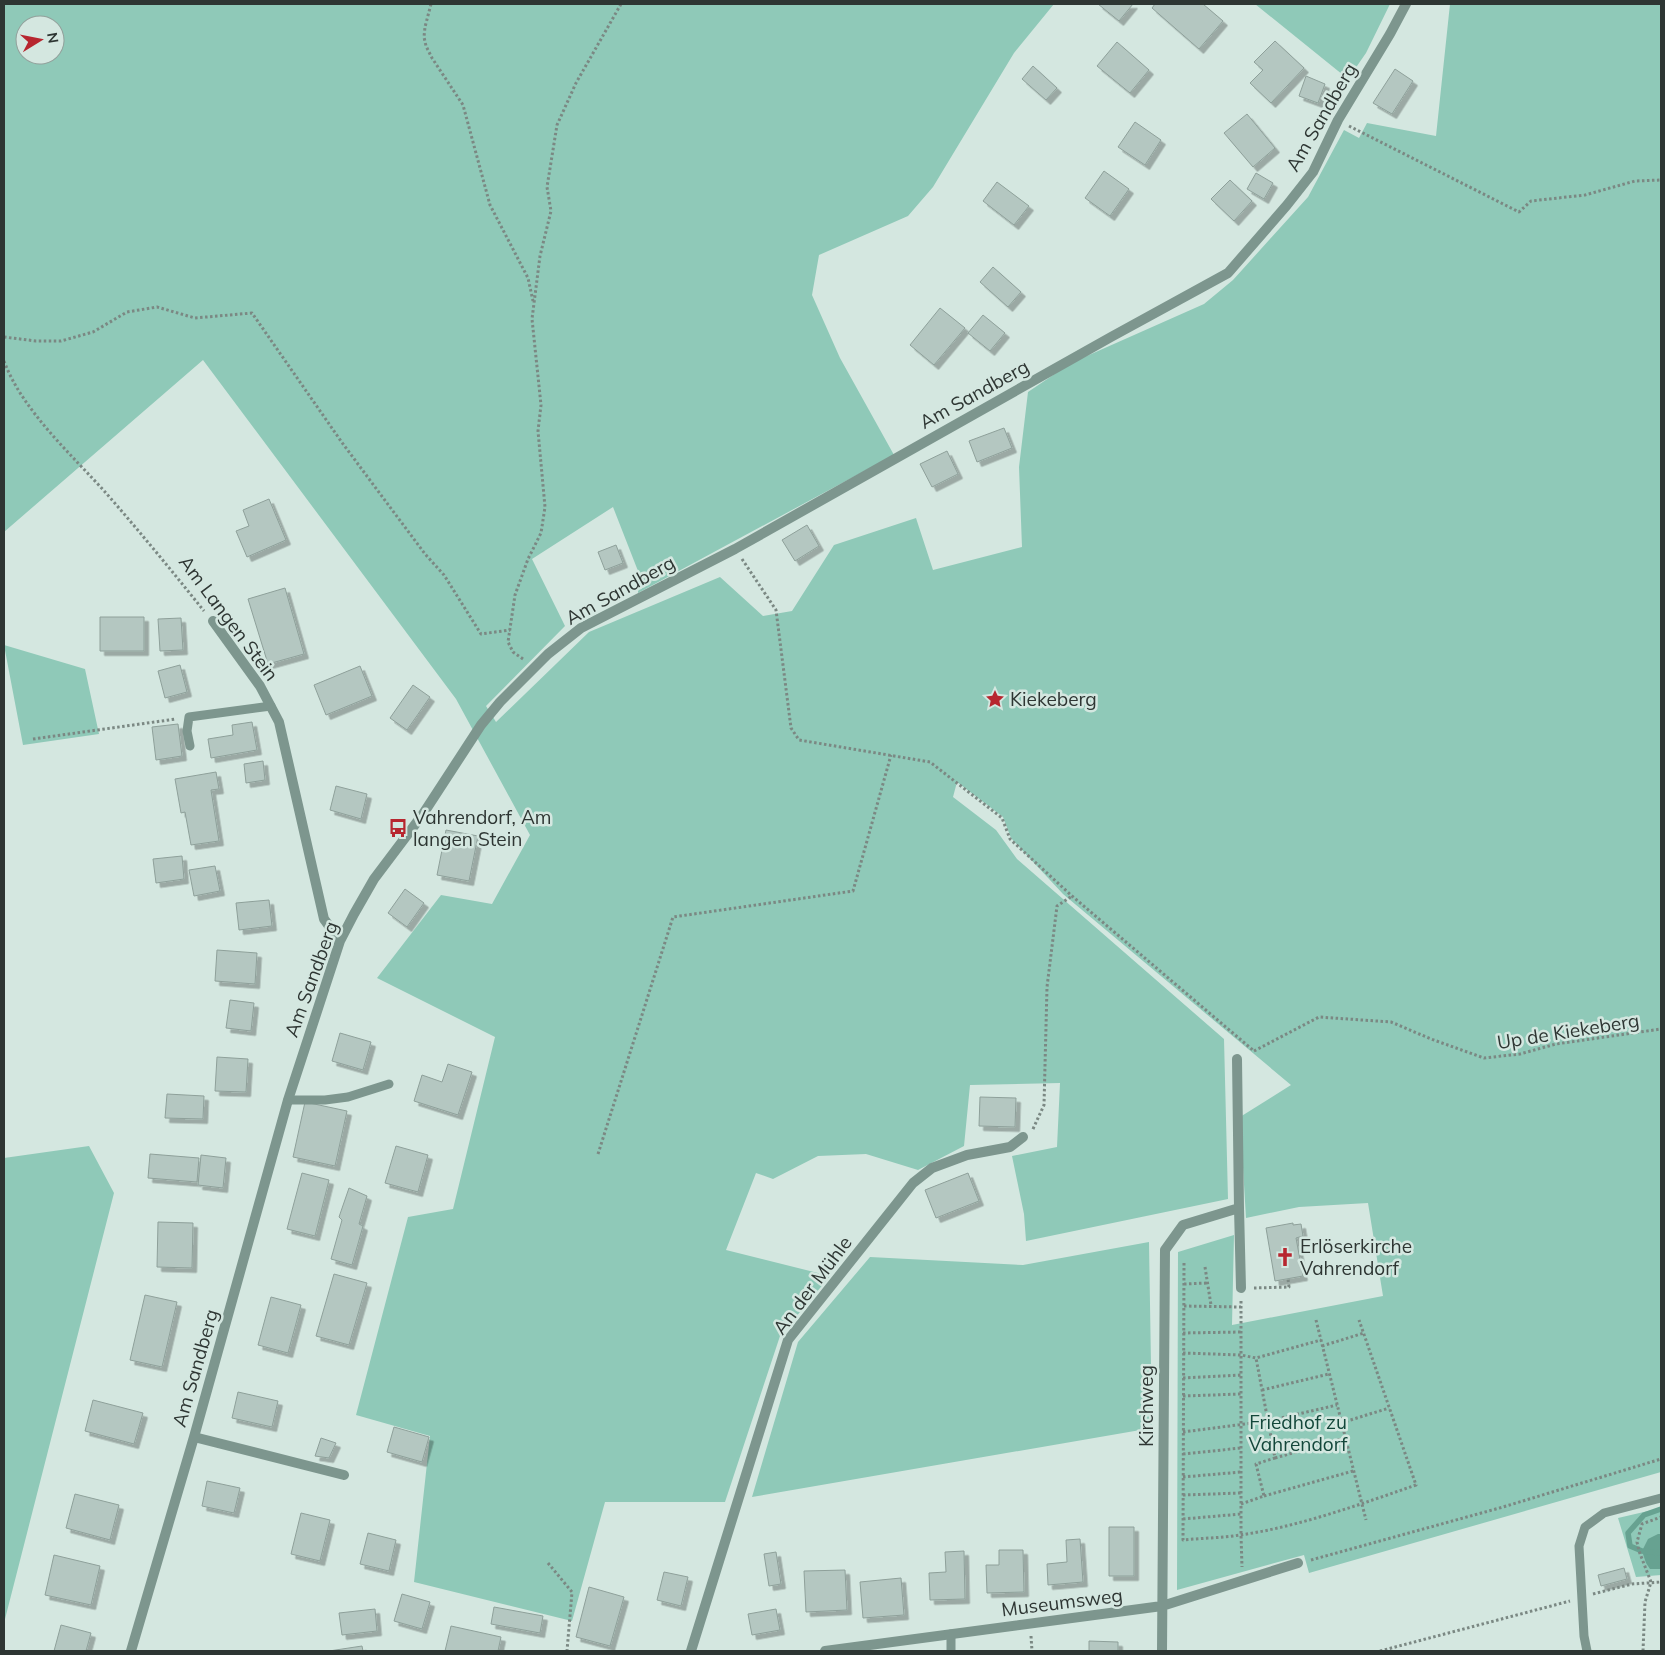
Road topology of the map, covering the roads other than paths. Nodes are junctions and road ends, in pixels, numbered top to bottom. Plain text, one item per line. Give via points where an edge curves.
1 (1406, 4) edge
2 (213, 622) road end
3 (271, 706) junction
4 (190, 746) dead end
5 (340, 941) junction
6 (1237, 1059) dead end
7 (389, 1084) dead end
8 (288, 1100) junction
9 (1023, 1137) road end
10 (1239, 1208) junction
11 (1241, 1288) road end
12 (194, 1437) junction
13 (344, 1476) dead end
14 (1661, 1498) edge
15 (1298, 1563) road end
16 (1162, 1606) junction
17 (951, 1634) junction
18 (131, 1651) edge
19 (691, 1651) edge
20 (825, 1651) edge
21 (951, 1651) edge
22 (1162, 1651) edge
23 (1586, 1651) edge

1 - 5 street, Am Sandberg via 1338,120 1313,172 1228,273 735,549 581,628 548,654 481,725 423,814 374,879
2 - 3 street, Am Langen Stein
3 - 4 lane via 189,717
3 - 5 street, Am Langen Stein via 279,722 324,918
5 - 8 street, Am Sandberg
6 - 10 street
7 - 8 lane via 348,1097
8 - 12 street, Am Sandberg
9 - 19 street, An der Mühle via 1010,1148 967,1155 932,1168 913,1183 788,1340
10 - 11 street
10 - 16 street, Kirchweg via 1183,1225 1164,1250
12 - 13 street
12 - 18 street, Am Sandberg
14 - 23 lane via 1604,1513 1585,1527 1579,1546
15 - 16 street, Museumsweg
16 - 17 street, Museumsweg
16 - 22 street, Kirchweg
17 - 20 street, Museumsweg
17 - 21 lane

